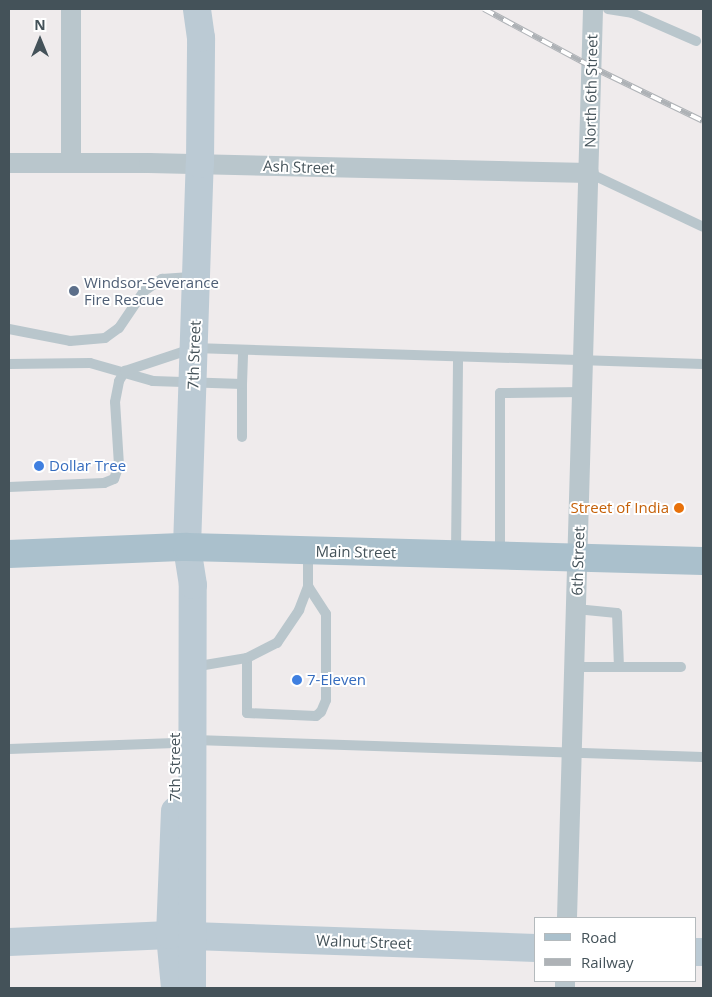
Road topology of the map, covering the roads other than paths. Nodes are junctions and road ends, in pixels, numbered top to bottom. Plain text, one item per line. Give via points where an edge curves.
1 (71, 9) edge
2 (197, 9) edge
3 (206, 9) edge
4 (593, 9) edge
5 (608, 9) edge
6 (201, 38) junction
7 (696, 41) dead end
8 (9, 163) edge
9 (71, 163) junction
10 (200, 164) junction
11 (590, 173) junction
12 (703, 227) edge
13 (196, 277) junction
14 (9, 329) edge
15 (194, 348) junction
16 (243, 350) junction
17 (458, 357) junction
18 (584, 361) junction
19 (9, 364) edge
20 (703, 364) edge
21 (125, 371) junction
22 (193, 384) junction
23 (242, 384) junction
24 (583, 392) junction
25 (242, 437) dead end
26 (9, 487) edge
27 (187, 547) junction
28 (308, 550) junction
29 (9, 554) edge
30 (456, 554) junction
31 (500, 555) junction
32 (578, 557) junction
33 (703, 561) edge
34 (308, 586) junction
35 (576, 609) junction
36 (247, 658) junction
37 (575, 666) junction
38 (192, 667) junction
39 (619, 667) junction
40 (681, 667) dead end
41 (184, 741) junction
42 (9, 749) edge
43 (572, 754) junction
44 (703, 757) edge
45 (567, 917) edge
46 (181, 936) junction
47 (9, 942) edge
48 (534, 948) edge
49 (175, 988) edge
50 (181, 988) edge
51 (192, 988) edge

1 - 9 street
2 - 6 street
3 - 6 street
4 - 11 street, North 6th Street
5 - 7 lane via 632,13
6 - 10 street, 7th Street
8 - 9 street, Ash Street
9 - 10 street, Ash Street
10 - 11 street, Ash Street
10 - 13 street, 7th Street
11 - 12 lane
11 - 18 street, 6th Street
13 - 14 lane via 162,278 144,291 119,328 105,338 70,341
13 - 15 street, 7th Street
15 - 16 lane
15 - 21 lane
15 - 22 street, 7th Street
16 - 17 lane
16 - 23 lane
17 - 18 lane
17 - 30 lane
18 - 20 lane
18 - 24 street, 6th Street
19 - 21 lane via 90,363
21 - 22 lane via 153,381
21 - 26 lane via 115,390 119,465 114,479 104,483
22 - 23 lane
22 - 27 street, 7th Street
23 - 25 lane
24 - 31 lane via 500,393
24 - 32 street, 6th Street
27 - 28 main road, Main Street
27 - 29 main road, Main Street
27 - 38 street, 7th Street via 193,585
27 - 41 street, 7th Street via 175,584
28 - 30 main road, Main Street
28 - 34 lane
30 - 31 main road, Main Street
31 - 32 main road, Main Street
32 - 33 main road, Main Street
32 - 35 street, 6th Street
34 - 36 lane via 299,610 277,643
34 - 36 lane via 326,614 326,700 321,712 316,716 247,713
35 - 37 street, 6th Street
35 - 39 lane via 617,613
36 - 38 lane
37 - 39 lane
37 - 43 street, 6th Street
38 - 41 street, 7th Street
39 - 40 lane
41 - 42 lane
41 - 43 lane
41 - 46 street, 7th Street
41 - 46 street, 7th Street via 175,833 180,916 186,933
43 - 44 lane
43 - 45 street, 6th Street
46 - 47 street, Walnut Street
46 - 48 street, Walnut Street
46 - 49 street, 7th Street
46 - 50 street via 178,951
46 - 51 street, 7th Street

